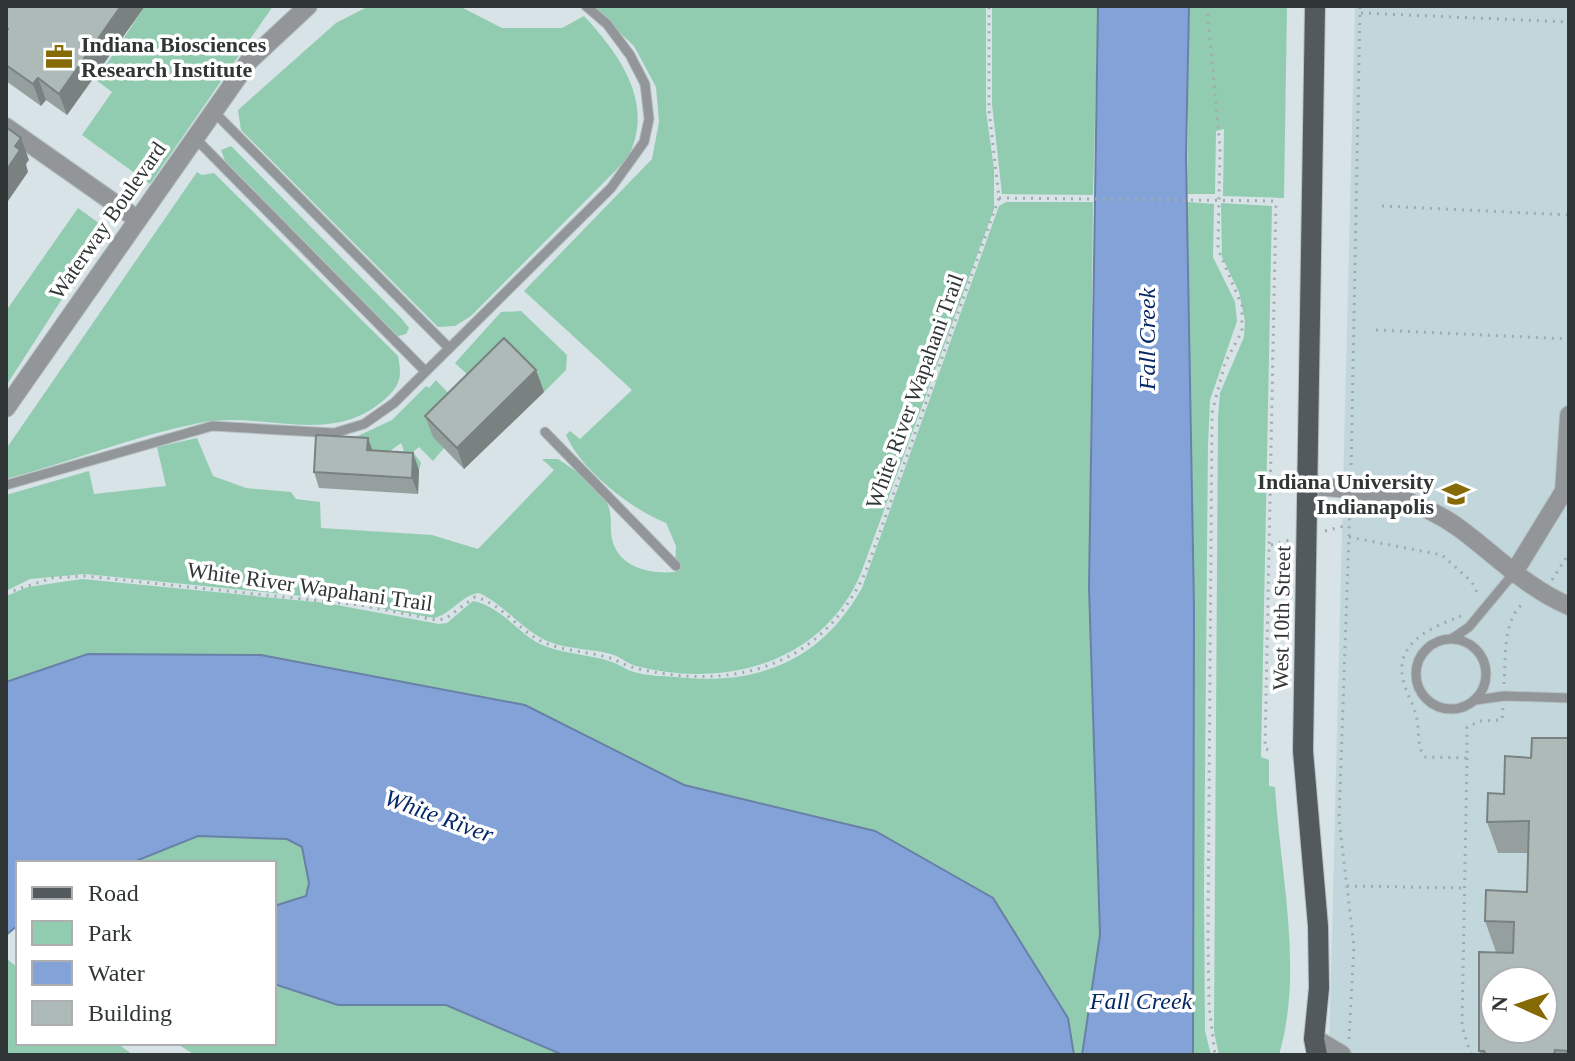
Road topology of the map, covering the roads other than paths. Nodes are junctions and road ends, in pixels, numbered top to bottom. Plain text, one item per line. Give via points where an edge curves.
1 (308, 6) edge
2 (586, 6) edge
3 (1315, 6) edge
4 (212, 110) junction
5 (6, 127) edge
6 (194, 137) junction
7 (137, 219) junction
8 (449, 348) junction
9 (425, 371) junction
10 (6, 408) edge
11 (1569, 415) edge
12 (545, 432) dead end
13 (1568, 451) edge
14 (1568, 475) edge
15 (6, 485) edge
16 (1308, 486) junction
17 (676, 566) dead end
18 (1513, 574) junction
19 (1569, 606) edge
20 (1453, 638) junction
21 (1478, 651) junction
22 (1490, 652) dead end
23 (1569, 698) edge
24 (1473, 701) junction
25 (1316, 1047) edge
26 (1345, 1048) edge
27 (1300, 1055) edge

1 - 4 street, Waterway Boulevard via 249,61
2 - 8 lane via 607,24 645,84 649,119 644,142 611,188
3 - 16 main road, West 10th Street
4 - 6 street, Waterway Boulevard
4 - 8 lane
5 - 7 street
6 - 7 street, Waterway Boulevard
6 - 9 lane
7 - 10 street, Waterway Boulevard
8 - 9 lane
9 - 15 lane via 374,417 334,433 200,428
11 - 13 street
12 - 17 lane
13 - 14 street
14 - 18 street via 1557,506
16 - 18 street via 1372,490 1410,501 1459,528
16 - 25 main road, West 10th Street via 1303,751 1319,948
18 - 19 street via 1538,593
18 - 20 lane via 1469,627
20 - 21 lane
20 - 24 lane via 1421,653 1418,689 1435,706 1447,709
21 - 22 lane
21 - 24 lane via 1485,683
23 - 24 lane via 1486,696
25 - 26 street
25 - 27 main road

